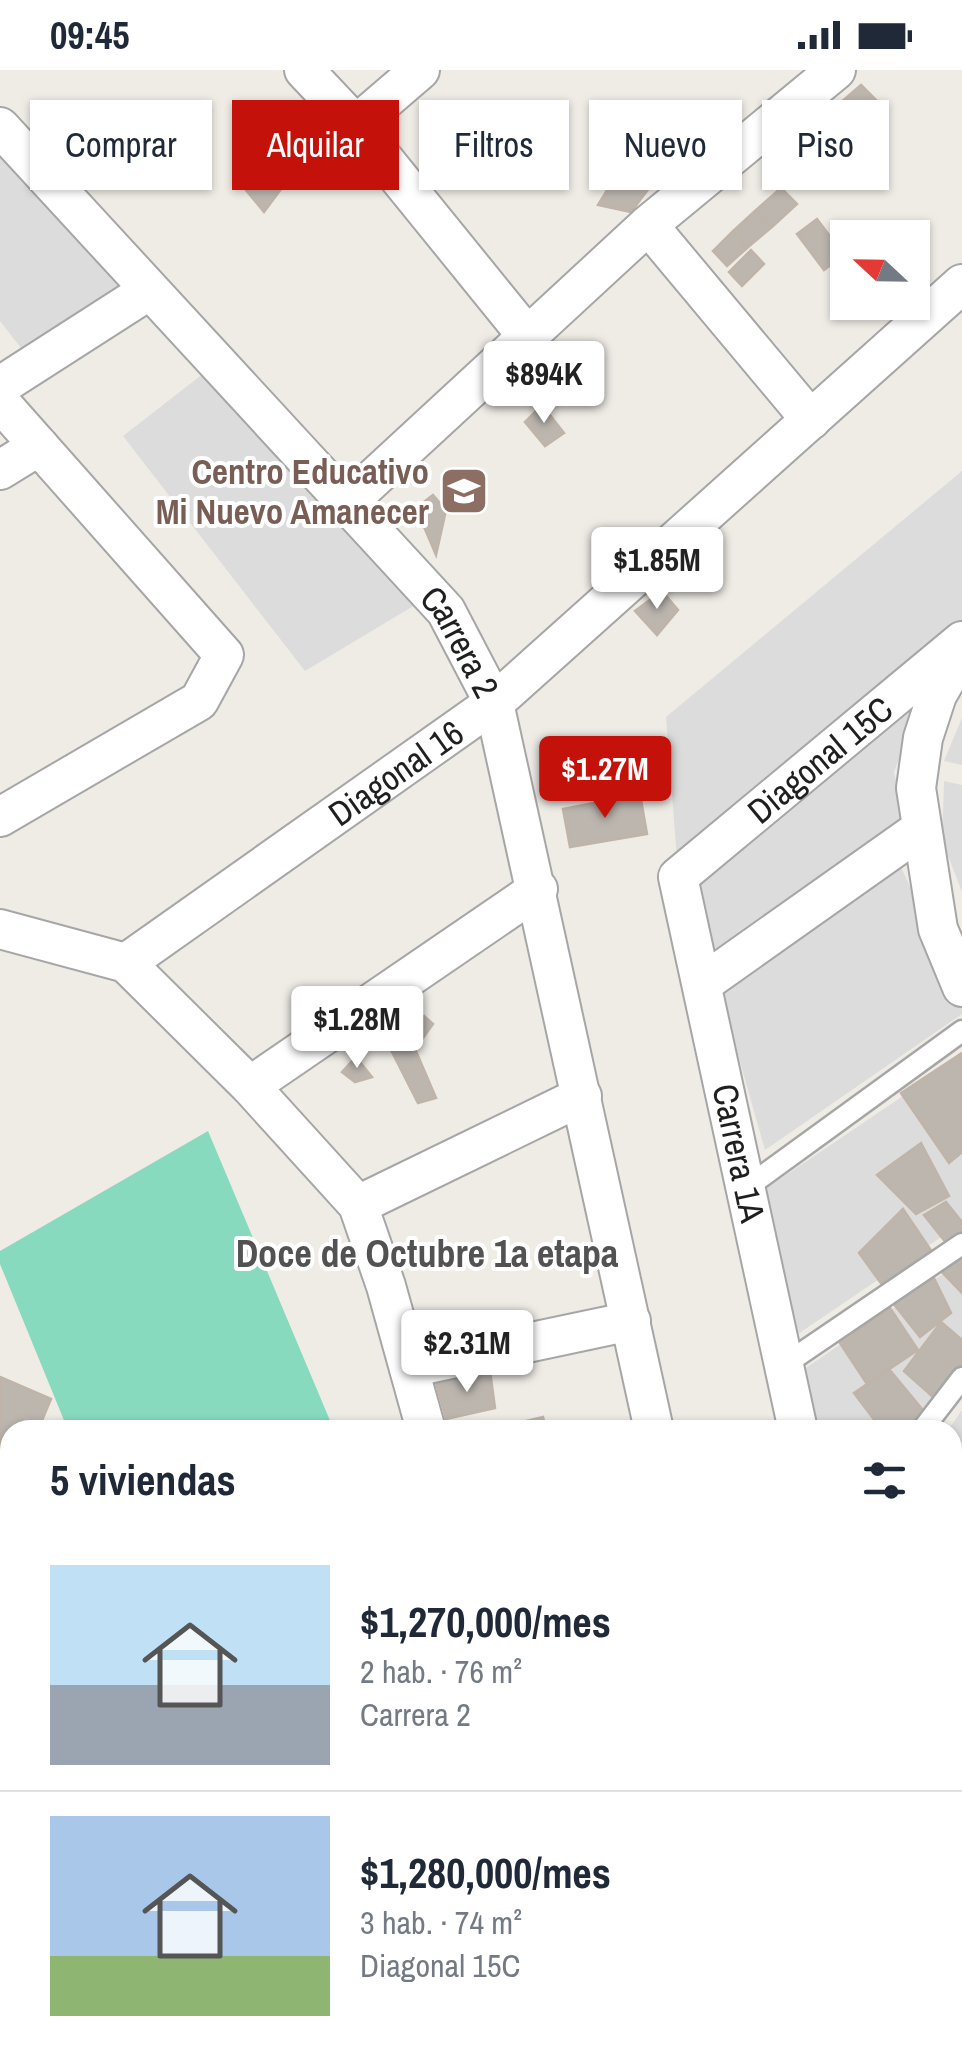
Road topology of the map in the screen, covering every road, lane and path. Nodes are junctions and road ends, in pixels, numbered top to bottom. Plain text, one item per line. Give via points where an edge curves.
1 (304, 70) edge
2 (420, 70) edge
3 (836, 70) edge
4 (332, 100) edge
5 (385, 100) edge
6 (0, 127) edge
7 (399, 178) edge
8 (648, 226) junction
9 (962, 284) edge
10 (148, 290) junction
11 (528, 337) junction
12 (0, 386) edge
13 (0, 402) edge
14 (811, 420) junction
15 (39, 446) junction
16 (0, 470) edge
17 (348, 502) junction
18 (962, 641) edge
19 (962, 650) edge
20 (494, 703) junction
21 (0, 818) edge
22 (921, 835) junction
23 (678, 877) joint
24 (538, 889) junction
25 (0, 929) edge
26 (126, 963) junction
27 (702, 984) junction
28 (962, 987) edge
29 (962, 1031) edge
30 (250, 1086) junction
31 (582, 1096) junction
32 (746, 1188) junction
33 (358, 1205) junction
34 (962, 1244) edge
35 (630, 1320) junction
36 (784, 1365) junction
37 (409, 1368) junction
38 (962, 1378) edge
39 (423, 1420) edge
40 (652, 1420) edge
41 (796, 1420) edge
42 (930, 1420) edge

1 - 4 street
2 - 5 street
3 - 8 street
6 - 10 street, Carrera 2
7 - 11 street
8 - 11 street
8 - 14 street
9 - 14 street, Diagonal 16
10 - 12 street
10 - 17 street, Carrera 2
11 - 17 street
13 - 15 street
14 - 20 street, Diagonal 16
15 - 16 street
15 - 21 street via 224,655 199,701
17 - 20 street, Carrera 2 via 446,611
18 - 23 street, Diagonal 15C
19 - 22 street, Diagonal 15C via 923,738 916,788
20 - 24 street, Carrera 2
20 - 26 street, Diagonal 16
22 - 27 street
22 - 28 street, Diagonal 15C via 938,929
23 - 27 street, Carrera 1A
24 - 30 street
24 - 31 street, Carrera 2
25 - 26 street
26 - 30 street
27 - 32 street, Carrera 1A
29 - 32 lane
30 - 33 street
31 - 33 street
31 - 35 street, Carrera 2
32 - 36 street, Carrera 1A
33 - 37 street
34 - 36 lane
35 - 37 street
35 - 40 street, Carrera 2
36 - 41 street, Carrera 1A
37 - 39 street
38 - 42 lane

